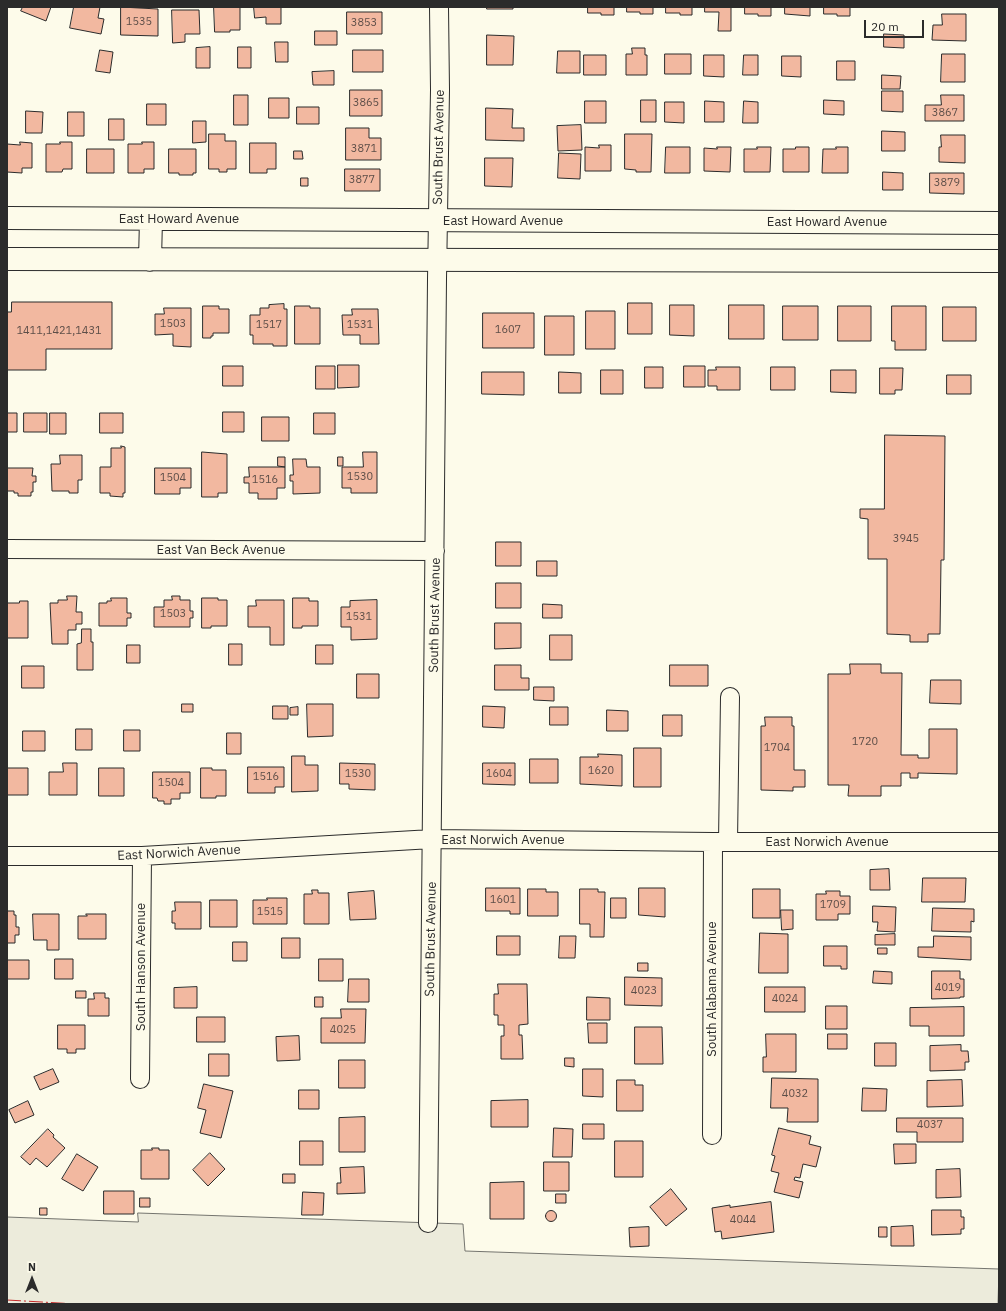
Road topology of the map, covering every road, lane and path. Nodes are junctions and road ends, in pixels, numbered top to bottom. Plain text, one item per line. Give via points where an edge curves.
1 (439, 7) edge
2 (7, 218) edge
3 (151, 219) junction
4 (438, 220) junction
5 (999, 223) edge
6 (7, 259) edge
7 (150, 260) junction
8 (437, 260) junction
9 (999, 261) edge
10 (7, 549) edge
11 (435, 551) junction
12 (730, 697) dead end
13 (432, 839) junction
14 (720, 842) junction
15 (999, 842) edge
16 (7, 856) edge
17 (142, 856) junction
18 (140, 1079) dead end
19 (712, 1135) dead end
20 (428, 1223) dead end

1 - 4 street, South Brust Avenue
2 - 3 main road, East Howard Avenue
3 - 4 main road, East Howard Avenue
3 - 7 main road
4 - 5 main road, East Howard Avenue
4 - 8 street, South Brust Avenue
6 - 7 main road
7 - 8 main road
8 - 9 main road
8 - 11 street, South Brust Avenue
10 - 11 street, East Van Beck Avenue
11 - 13 street, South Brust Avenue
12 - 14 street, South Alabama Avenue
13 - 14 street, East Norwich Avenue
13 - 17 street, East Norwich Avenue
13 - 20 street, South Brust Avenue
14 - 15 street, East Norwich Avenue
14 - 19 street, South Alabama Avenue
16 - 17 street, East Norwich Avenue
17 - 18 street, South Hanson Avenue

